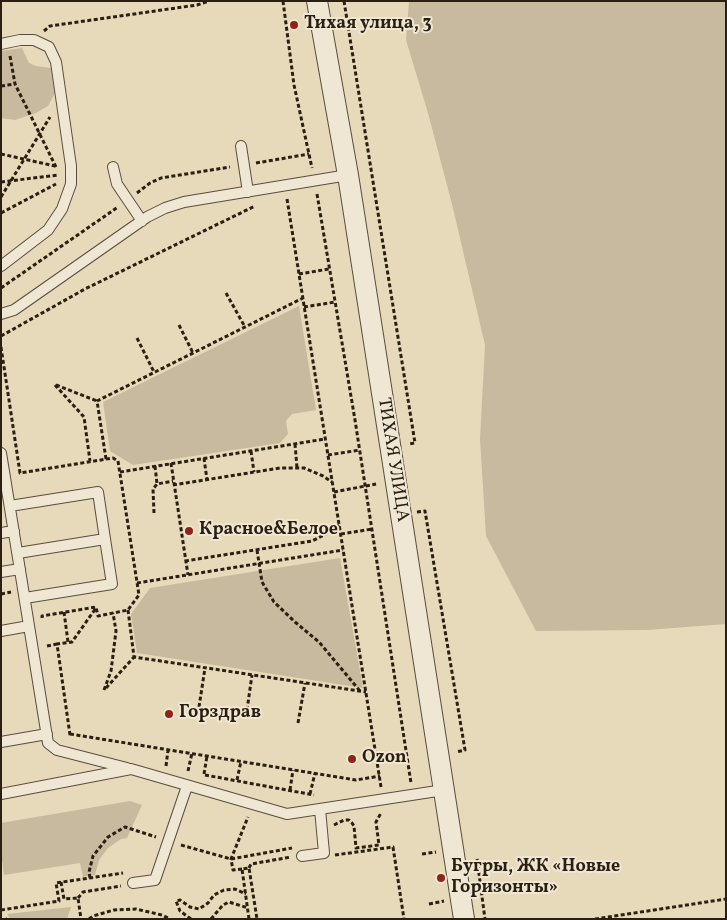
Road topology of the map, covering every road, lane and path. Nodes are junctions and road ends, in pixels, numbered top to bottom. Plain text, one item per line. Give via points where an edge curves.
1 (209, 1) edge
2 (283, 1) edge
3 (317, 1) edge
4 (344, 1) edge
5 (34, 40) junction
6 (5, 44) edge
7 (15, 84) junction
8 (1, 86) edge
9 (61, 98) junction
10 (40, 134) junction
11 (241, 146) dead end
12 (1, 154) edge
13 (24, 159) junction
14 (56, 166) junction
15 (113, 167) dead end
16 (60, 174) junction
17 (71, 175) junction
18 (348, 176) junction
19 (12, 180) junction
20 (314, 181) junction
21 (1, 182) edge
22 (284, 186) junction
23 (248, 192) junction
24 (317, 195) junction
25 (309, 196) dead end
26 (1, 198) edge
27 (294, 199) dead end
28 (287, 200) junction
29 (279, 201) dead end
30 (262, 204) dead end
31 (1, 213) edge
32 (142, 221) junction
33 (1, 266) edge
34 (329, 269) junction
35 (299, 274) junction
36 (226, 293) dead end
37 (303, 298) junction
38 (335, 302) junction
39 (304, 307) junction
40 (1, 314) edge
41 (179, 325) dead end
42 (244, 327) junction
43 (1, 336) edge
44 (137, 338) dead end
45 (1, 347) edge
46 (193, 353) junction
47 (154, 372) junction
48 (97, 401) junction
49 (325, 439) junction
50 (294, 444) junction
51 (404, 445) dead end
52 (251, 450) junction
53 (360, 450) junction
54 (1, 453) edge
55 (328, 455) junction
56 (204, 458) junction
57 (106, 459) junction
58 (90, 461) junction
59 (170, 463) junction
60 (155, 466) junction
61 (297, 468) junction
62 (120, 472) junction
63 (254, 472) junction
64 (207, 480) junction
65 (173, 483) junction
66 (332, 483) junction
67 (157, 484) junction
68 (376, 484) dead end
69 (365, 486) junction
70 (4, 488) edge
71 (334, 492) junction
72 (10, 506) junction
73 (154, 513) dead end
74 (414, 513) dead end
75 (339, 525) junction
76 (372, 528) junction
77 (14, 531) junction
78 (1, 533) edge
79 (341, 534) junction
80 (105, 539) junction
81 (257, 550) junction
82 (343, 550) junction
83 (18, 553) junction
84 (185, 561) junction
85 (259, 563) junction
86 (20, 569) junction
87 (1, 572) edge
88 (188, 575) junction
89 (137, 583) junction
90 (25, 598) junction
91 (96, 607) junction
92 (128, 610) junction
93 (64, 612) junction
94 (113, 613) junction
95 (43, 623) dead end
96 (30, 626) junction
97 (1, 631) edge
98 (46, 638) dead end
99 (68, 642) junction
100 (57, 644) junction
101 (47, 646) junction
102 (48, 653) dead end
103 (134, 657) junction
104 (205, 668) junction
105 (252, 675) junction
106 (305, 683) junction
107 (361, 691) junction
108 (366, 692) junction
109 (199, 707) dead end
110 (247, 710) dead end
111 (298, 723) dead end
112 (47, 734) junction
113 (70, 734) junction
114 (70, 741) dead end
115 (1, 742) edge
116 (168, 750) junction
117 (465, 750) dead end
118 (192, 753) junction
119 (207, 756) junction
120 (241, 761) junction
121 (156, 766) dead end
122 (166, 767) junction
123 (131, 769) junction
124 (174, 769) dead end
125 (181, 770) dead end
126 (293, 770) junction
127 (188, 771) junction
128 (315, 773) junction
129 (204, 774) junction
130 (380, 776) junction
131 (237, 780) junction
132 (412, 784) dead end
133 (187, 786) junction
134 (290, 790) junction
135 (444, 790) junction
136 (1, 794) edge
137 (310, 794) junction
138 (319, 796) dead end
139 (384, 800) junction
140 (320, 809) junction
141 (386, 811) dead end
142 (239, 814) dead end
143 (248, 817) junction
144 (256, 820) dead end
145 (333, 832) dead end
146 (168, 841) junction
147 (335, 847) dead end
148 (299, 852) joint
149 (336, 855) junction
150 (328, 856) dead end
151 (288, 858) dead end
152 (477, 858) dead end
153 (232, 859) junction
154 (249, 868) junction
155 (242, 869) junction
156 (128, 872) dead end
157 (90, 878) junction
158 (61, 882) junction
159 (134, 883) dead end
160 (119, 886) dead end
161 (246, 894) junction
162 (78, 898) junction
163 (726, 899) edge
164 (248, 908) junction
165 (1, 910) edge
166 (184, 917) edge
167 (80, 919) edge
168 (89, 919) edge
169 (170, 919) edge
170 (191, 919) edge
171 (211, 919) edge
172 (249, 919) edge
173 (257, 919) edge
174 (404, 919) edge
175 (464, 919) edge
176 (485, 919) edge
177 (595, 919) edge

1 - 5 path via 50,26
2 - 20 path via 294,85
3 - 18 street, ТИХАЯ УЛИЦА
4 - 51 path via 415,443
5 - 6 lane
5 - 9 lane via 50,47 56,62
6 - 7 path
7 - 8 path
7 - 10 path
9 - 10 path
9 - 17 lane
10 - 13 path
10 - 14 path
11 - 23 lane
12 - 13 path
13 - 14 path
13 - 19 path
14 - 16 path
15 - 32 lane via 117,184
16 - 17 path
16 - 19 path
17 - 31 path
17 - 33 lane via 62,209 48,230
18 - 20 lane
18 - 135 street, ТИХАЯ УЛИЦА
19 - 21 path
19 - 26 path
20 - 22 lane
20 - 24 path
22 - 23 lane
22 - 28 path
23 - 32 lane via 184,202
24 - 25 path
24 - 34 path
27 - 28 path
28 - 29 path
28 - 35 path
30 - 43 path via 85,289
32 - 40 lane via 14,310
34 - 35 path
34 - 38 path
35 - 37 path
36 - 42 path
37 - 39 path
37 - 42 path
38 - 39 path
38 - 53 path
39 - 49 path
41 - 46 path
42 - 46 path
44 - 47 path
45 - 58 path via 20,472
46 - 47 path
47 - 48 path
48 - 57 path
48 - 58 path via 55,385 84,417
49 - 50 path
49 - 55 path
50 - 52 path
50 - 61 path
52 - 56 path
52 - 63 path
53 - 55 path
53 - 69 path
54 - 70 lane
55 - 66 path
56 - 59 path
56 - 64 path
57 - 58 path
57 - 62 path via 118,461
59 - 60 path
59 - 65 path
60 - 62 path
60 - 67 path
61 - 63 path
61 - 66 path via 323,476
62 - 89 path
63 - 64 path
64 - 65 path
65 - 67 path
65 - 84 path
66 - 71 path
67 - 73 path via 153,489
68 - 69 path
69 - 71 path
69 - 76 path
70 - 72 lane
71 - 75 path
72 - 77 lane
72 - 80 lane via 98,492
74 - 117 path via 425,511
75 - 79 path
75 - 81 path via 312,541
76 - 79 path
76 - 132 path
77 - 78 lane
77 - 83 lane
79 - 82 path
80 - 83 lane
80 - 90 lane via 112,584
81 - 84 path
81 - 85 path
82 - 85 path
82 - 108 path
83 - 86 lane
84 - 88 path
85 - 88 path
85 - 107 path via 262,582 274,602 319,642
86 - 87 lane
86 - 90 lane
88 - 89 path
89 - 92 path via 139,595
90 - 96 lane
91 - 93 path
91 - 94 path via 98,616
91 - 99 path via 72,642
92 - 94 path
92 - 103 path
93 - 95 path via 42,616
93 - 99 path
94 - 103 path via 116,631 111,671 104,690
96 - 97 lane
96 - 112 lane
98 - 101 path
99 - 100 path
100 - 101 path
100 - 113 path
101 - 102 path
103 - 104 path
104 - 105 path
104 - 109 path
105 - 106 path
105 - 110 path
106 - 107 path
106 - 111 path
107 - 108 path
108 - 130 path
112 - 115 lane
112 - 123 lane via 48,742 57,750
113 - 114 path
113 - 116 path
116 - 118 path
116 - 122 path
118 - 119 path
118 - 127 path
119 - 120 path
119 - 129 path
120 - 126 path
120 - 131 path
121 - 122 path
122 - 124 path
123 - 133 lane
123 - 136 lane
125 - 127 path
126 - 128 path
126 - 134 path
127 - 129 path
128 - 130 path via 356,780
128 - 137 path
129 - 131 path
130 - 139 path
131 - 134 path
133 - 140 lane via 287,814
133 - 146 lane
134 - 137 path
135 - 139 lane
135 - 175 street, ТИХАЯ УЛИЦА
137 - 138 path
139 - 140 lane
140 - 148 lane via 324,853
141 - 145 path via 377,818 379,845 356,848 354,826 349,820 334,825
142 - 143 path
143 - 144 path
143 - 153 path
146 - 153 path
146 - 157 path via 125,827 108,837 93,856
146 - 159 lane via 155,880
147 - 149 path
148 - 153 path
149 - 150 path
149 - 174 path via 393,847
151 - 154 path via 251,864
152 - 176 path
153 - 155 path via 233,870
154 - 155 path
154 - 173 path
155 - 161 path
156 - 157 path
157 - 158 path
158 - 162 path via 64,899
158 - 165 path via 56,882 59,901
160 - 162 path via 83,892
161 - 164 path
161 - 166 path via 235,889 224,890 199,909 176,901
162 - 167 path
163 - 177 path
164 - 171 path via 229,902
164 - 172 path
166 - 170 path
168 - 169 path via 114,910 136,909

